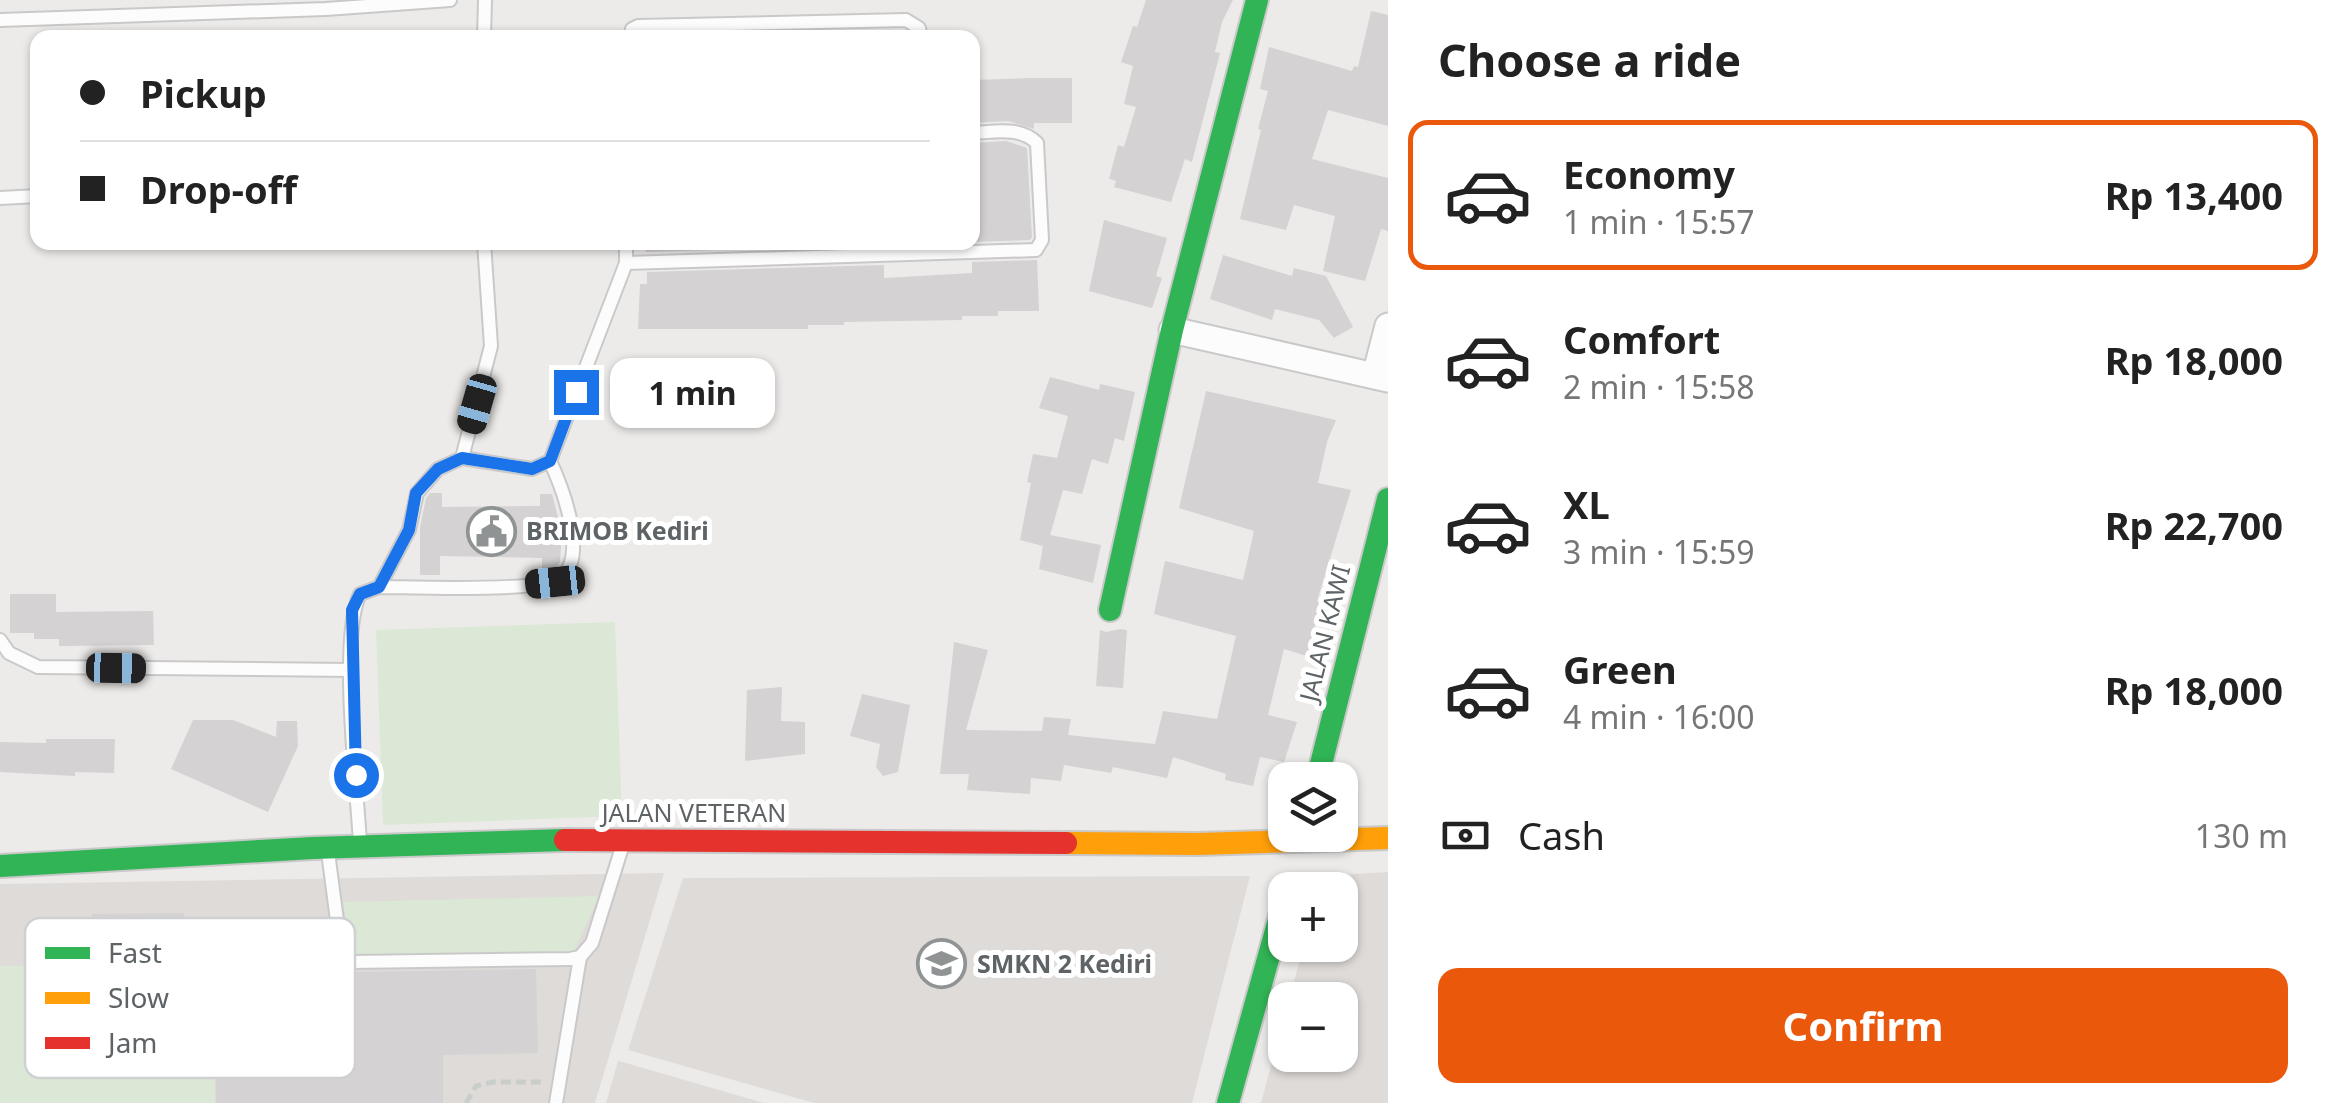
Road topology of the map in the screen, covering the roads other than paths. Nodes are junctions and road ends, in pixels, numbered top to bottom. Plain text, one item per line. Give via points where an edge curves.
1 (450, 0) edge
2 (485, 0) edge
3 (1257, 0) edge
4 (0, 20) edge
5 (484, 30) edge
6 (632, 30) edge
7 (919, 30) edge
8 (980, 133) edge
9 (30, 196) edge
10 (0, 198) edge
11 (485, 250) edge
12 (626, 250) edge
13 (626, 263) junction
14 (1388, 326) edge
15 (1172, 330) junction
16 (1381, 378) edge
17 (462, 458) junction
18 (550, 461) junction
19 (1386, 515) edge
20 (379, 587) junction
21 (1110, 610) dead end
22 (0, 640) edge
23 (351, 670) junction
24 (1321, 762) edge
25 (1388, 838) edge
26 (625, 839) junction
27 (360, 845) junction
28 (328, 846) junction
29 (1296, 860) edge
30 (0, 866) edge
31 (337, 918) edge
32 (580, 957) junction
33 (1268, 959) edge
34 (355, 962) edge
35 (556, 1103) edge
36 (1228, 1103) edge

1 - 4 lane
2 - 5 lane
3 - 15 main road
6 - 7 lane via 906,20
8 - 13 lane via 1013,131 1036,142 1042,240 1036,250
9 - 10 lane
11 - 17 lane via 491,346
12 - 13 lane
13 - 18 lane
14 - 16 street
15 - 16 street
15 - 21 main road
17 - 18 lane via 532,469
17 - 20 lane via 438,469 416,493 409,530
18 - 20 lane via 572,529 566,575 516,586
19 - 24 main road, JALAN KAWI
20 - 23 lane via 360,594 352,610
22 - 23 lane via 38,667
23 - 27 lane
25 - 29 main road, JALAN VETERAN
26 - 27 main road, JALAN VETERAN
26 - 29 main road, JALAN VETERAN via 1218,846
26 - 32 lane via 592,943
27 - 28 main road, JALAN VETERAN
28 - 30 main road, JALAN VETERAN
28 - 31 lane
32 - 34 lane
32 - 35 lane
33 - 36 main road

